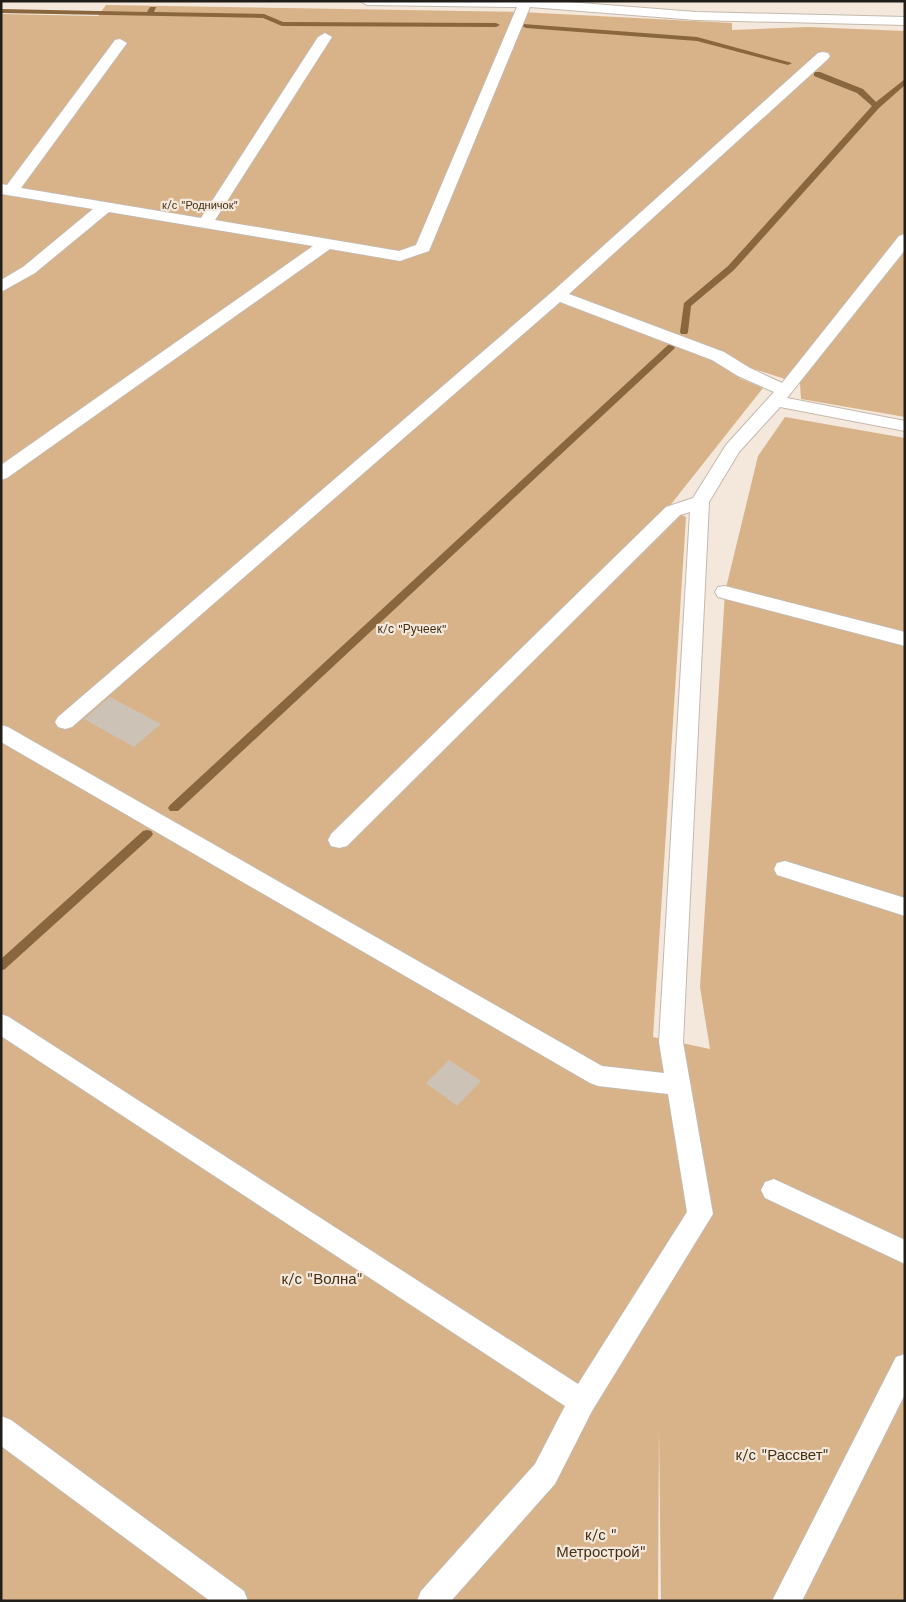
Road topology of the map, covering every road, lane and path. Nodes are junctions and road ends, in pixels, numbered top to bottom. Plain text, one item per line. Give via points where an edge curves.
1 (367, 1) edge
2 (525, 3) junction
3 (905, 22) edge
4 (325, 37) dead end
5 (120, 43) dead end
6 (823, 56) dead end
7 (6, 190) edge
8 (105, 207) junction
9 (206, 224) junction
10 (905, 239) edge
11 (328, 244) junction
12 (1, 287) edge
13 (558, 296) junction
14 (780, 396) junction
15 (905, 426) edge
16 (1, 474) edge
17 (700, 502) junction
18 (725, 592) dead end
19 (905, 639) edge
20 (65, 722) dead end
21 (1, 732) edge
22 (339, 840) dead end
23 (785, 869) dead end
24 (905, 907) edge
25 (1, 1024) edge
26 (679, 1085) junction
27 (774, 1190) dead end
28 (905, 1253) edge
29 (905, 1366) edge
30 (582, 1402) junction
31 (1, 1429) edge
32 (234, 1601) edge
33 (431, 1601) edge
34 (786, 1601) edge

1 - 2 lane
2 - 3 lane via 696,16
2 - 11 lane via 423,248 400,256
4 - 9 lane
5 - 7 lane
6 - 13 lane
7 - 8 lane
8 - 9 lane
8 - 12 lane via 29,270
9 - 11 lane
10 - 14 lane
11 - 16 lane
13 - 14 lane via 718,356
13 - 20 lane
14 - 15 lane
14 - 17 lane via 732,449
17 - 22 lane via 673,511
17 - 26 lane via 671,1042
18 - 19 lane
21 - 26 lane via 598,1076
23 - 24 lane
25 - 30 lane
26 - 30 lane via 700,1214
27 - 28 lane
29 - 34 lane
30 - 33 lane via 545,1474
31 - 32 lane

